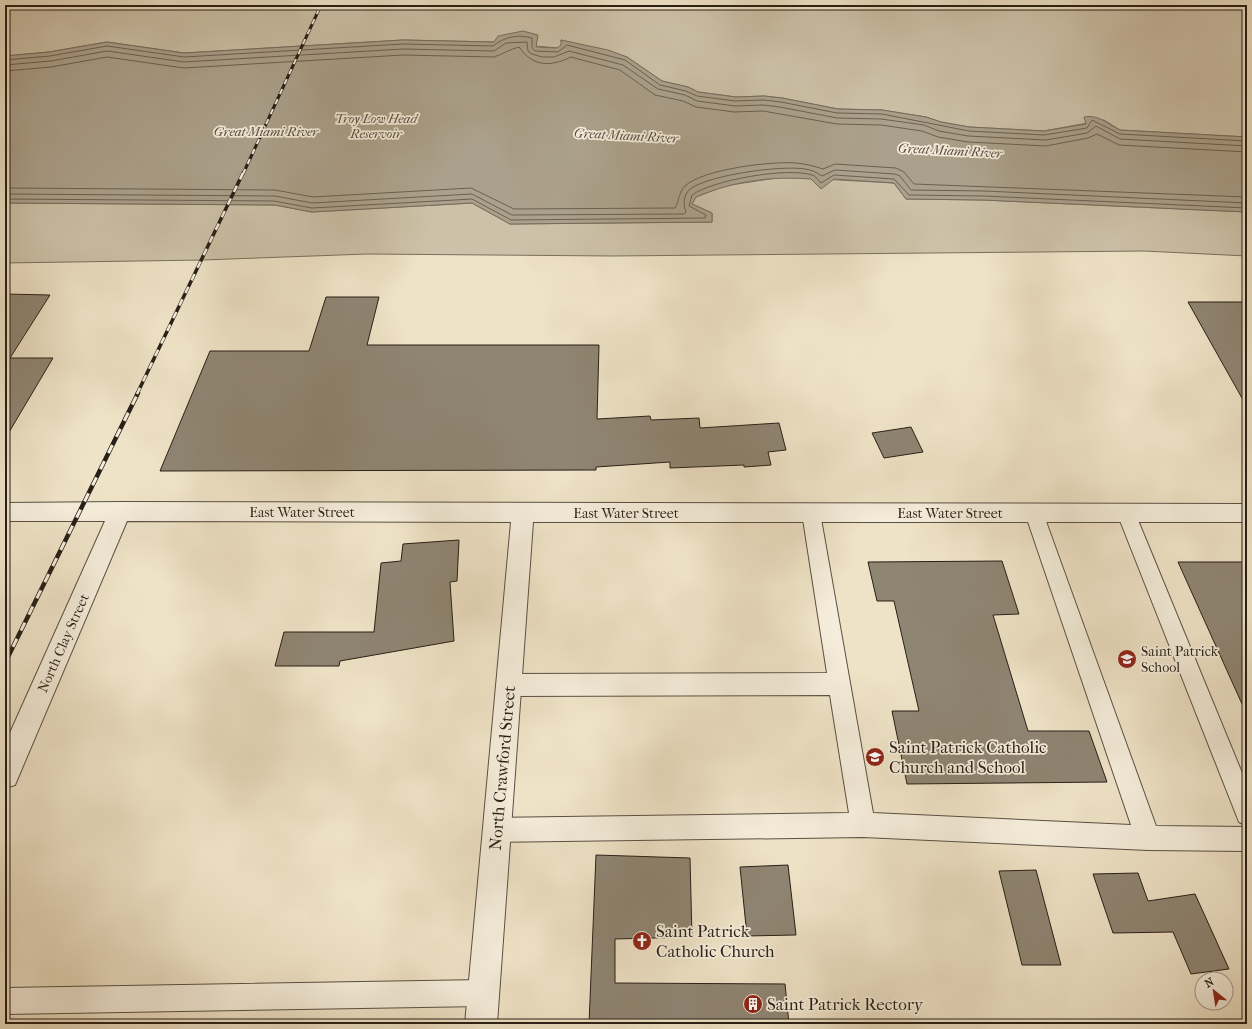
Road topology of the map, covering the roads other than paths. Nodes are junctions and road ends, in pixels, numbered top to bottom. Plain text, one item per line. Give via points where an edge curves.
1 (121, 511) junction
2 (5, 512) edge
3 (523, 513) junction
4 (811, 513) junction
5 (1034, 513) junction
6 (1126, 513) junction
7 (1247, 513) edge
8 (508, 684) junction
9 (839, 684) junction
10 (5, 775) edge
11 (1247, 814) edge
12 (862, 825) junction
13 (497, 830) junction
14 (1148, 838) junction
15 (1247, 839) edge
16 (483, 993) junction
17 (5, 1001) edge
18 (481, 1024) edge

1 - 2 street, East Water Street
1 - 3 street, East Water Street
1 - 10 street, North Clay Street
3 - 4 street, East Water Street
3 - 8 street, North Crawford Street
4 - 5 street, East Water Street
4 - 9 lane
5 - 6 street, East Water Street
5 - 14 lane
6 - 7 street, East Water Street
6 - 11 lane
8 - 9 lane
8 - 13 street, North Crawford Street
9 - 12 lane
12 - 13 lane
12 - 14 lane
13 - 16 street, North Crawford Street
14 - 15 lane
16 - 17 lane
16 - 18 street, North Crawford Street

